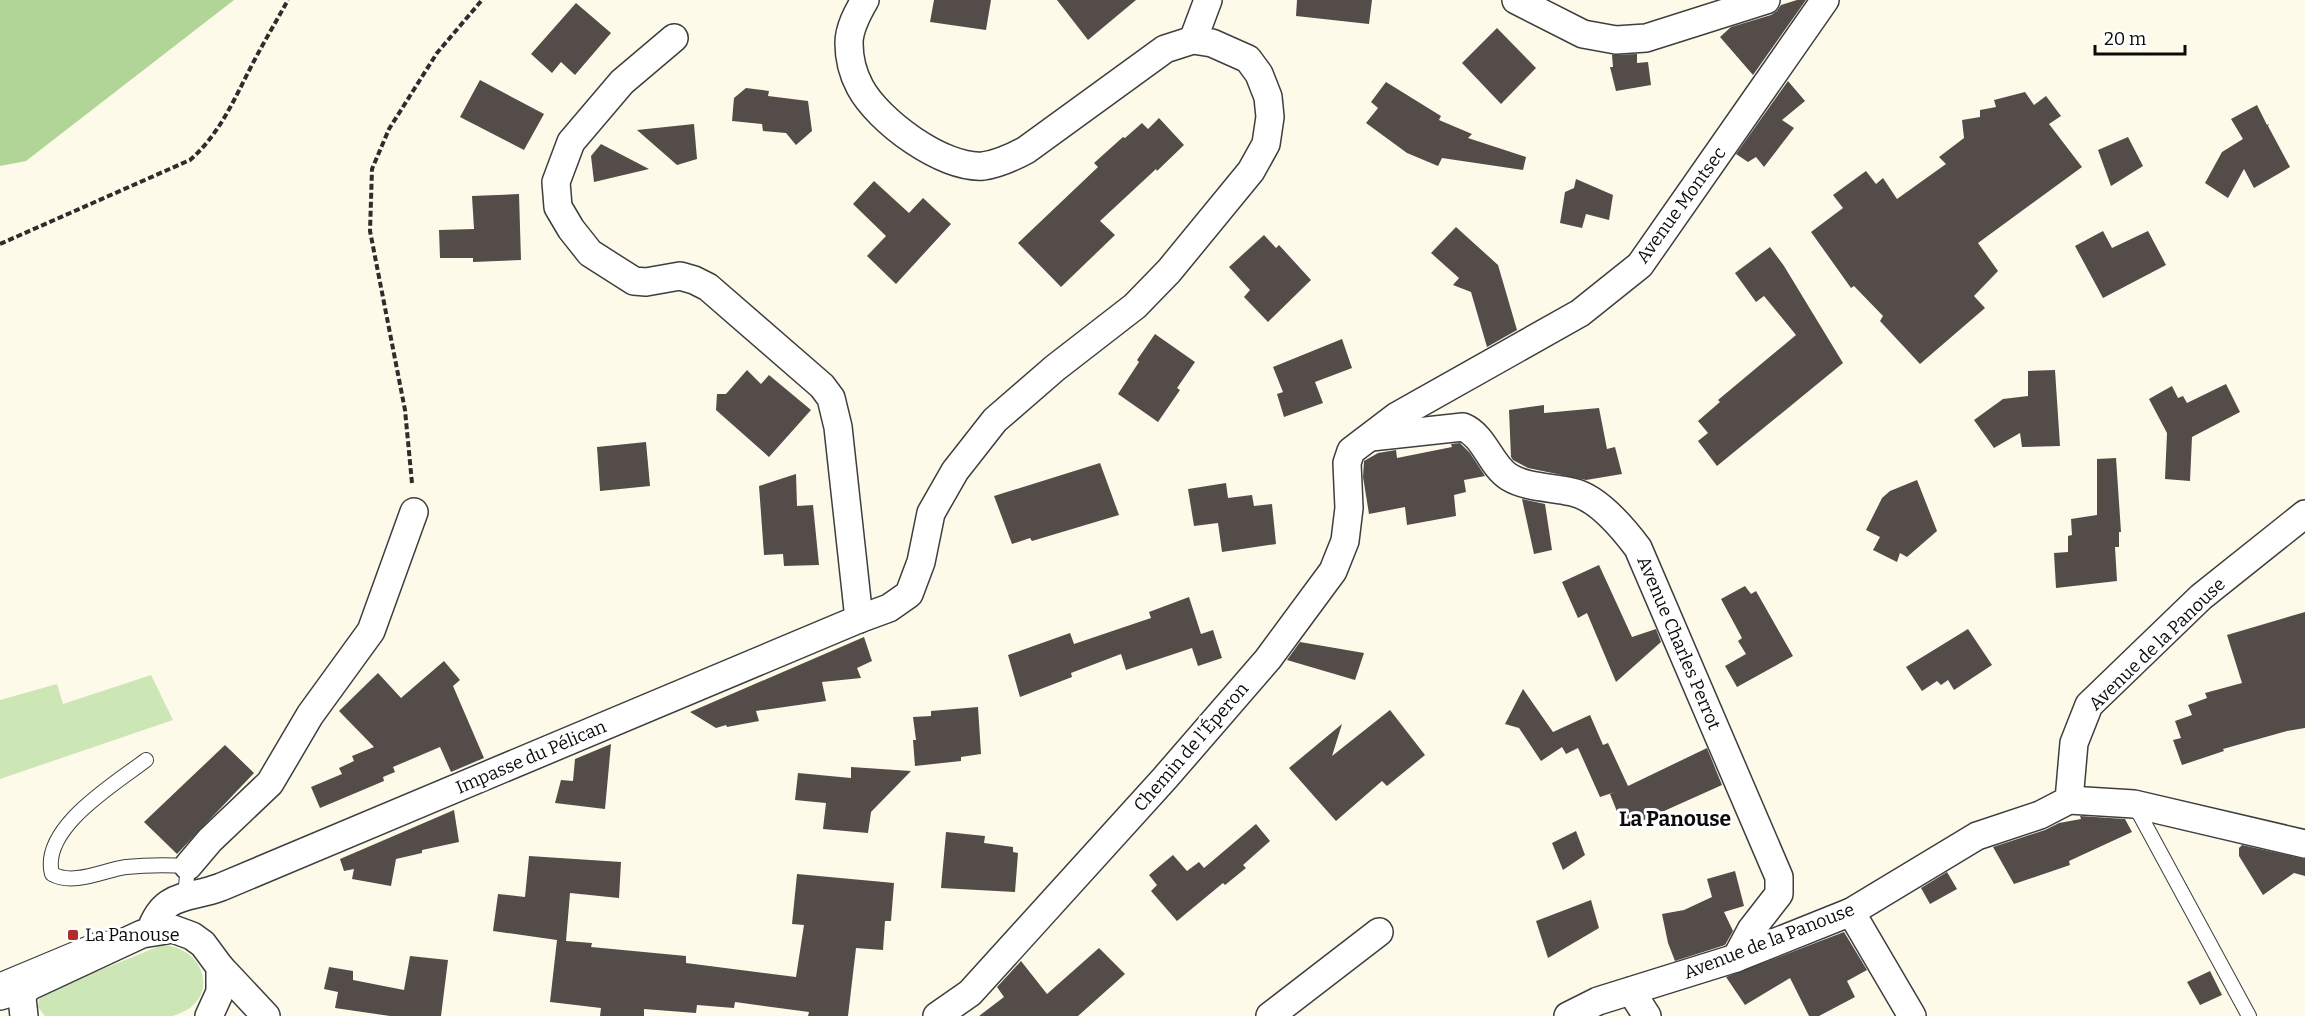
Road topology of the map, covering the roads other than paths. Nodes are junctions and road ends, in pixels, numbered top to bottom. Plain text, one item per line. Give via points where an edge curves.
1 (865, 0) edge
2 (1209, 0) edge
3 (1516, 0) edge
4 (1766, 0) edge
5 (1825, 0) edge
6 (674, 39) dead end
7 (1193, 40) junction
8 (1368, 437) junction
9 (414, 512) road end
10 (2305, 514) edge
11 (859, 619) junction
12 (146, 760) dead end
13 (2068, 800) junction
14 (2134, 804) junction
15 (2305, 844) edge
16 (188, 867) junction
17 (194, 895) junction
18 (1851, 912) junction
19 (1380, 932) dead end
20 (146, 933) junction
21 (192, 936) junction
22 (1736, 958) junction
23 (220, 968) junction
24 (0, 980) edge
25 (26, 988) junction
26 (1631, 992) junction
27 (0, 996) edge
28 (24, 1016) edge
29 (209, 1016) edge
30 (266, 1016) edge
31 (937, 1016) edge
32 (1270, 1016) edge
33 (1568, 1016) edge
34 (1647, 1016) edge
35 (1912, 1016) edge
36 (2249, 1016) edge

1 - 7 street via 848,41 851,66 860,88 878,111 921,146 950,162 982,166 1026,150 1166,49
2 - 7 street
3 - 4 street via 1583,34 1616,40 1646,38
5 - 8 street, Avenue Montsec via 1640,265 1580,313 1397,416
6 - 11 street via 622,82 571,142 556,182 558,207 590,253 634,281 680,276 708,287 831,398 838,427
7 - 11 street, Impasse du Pélican via 1212,43 1248,59 1259,74 1268,97 1270,117 1266,144 1251,171 1135,306 995,420 955,471 931,513 921,562 909,594 889,608
8 - 22 street, Avenue Charles Perrot via 1463,427 1472,431 1506,476 1575,492 1598,506 1638,548 1779,878 1779,894 1751,930
8 - 31 street, Chemin de l'Éperon via 1351,451 1347,463 1346,541 1333,571 1268,659 1166,778 970,993
9 - 16 street via 371,631 309,715 270,783 210,840
10 - 13 street, Avenue de la Panouse via 2201,597 2089,705 2074,743
11 - 17 street, Impasse du Pélican
12 - 16 lane via 73,818 60,834 51,861 52,874 75,878 126,867
13 - 14 street
13 - 18 street, Avenue de la Panouse via 2040,815 1977,836
14 - 15 street
14 - 36 lane
16 - 17 lane
17 - 20 street, Impasse du Pélican via 165,904
17 - 21 street
18 - 22 street, Avenue de la Panouse
18 - 35 street
19 - 32 street
20 - 21 street via 172,929
20 - 24 lane via 96,940
20 - 25 street
21 - 23 street via 203,944
22 - 26 street, Avenue de la Panouse
23 - 29 street via 220,992
23 - 30 street
25 - 27 street
25 - 28 street via 22,998
26 - 33 street, Avenue de la Panouse via 1598,1001
26 - 34 street

